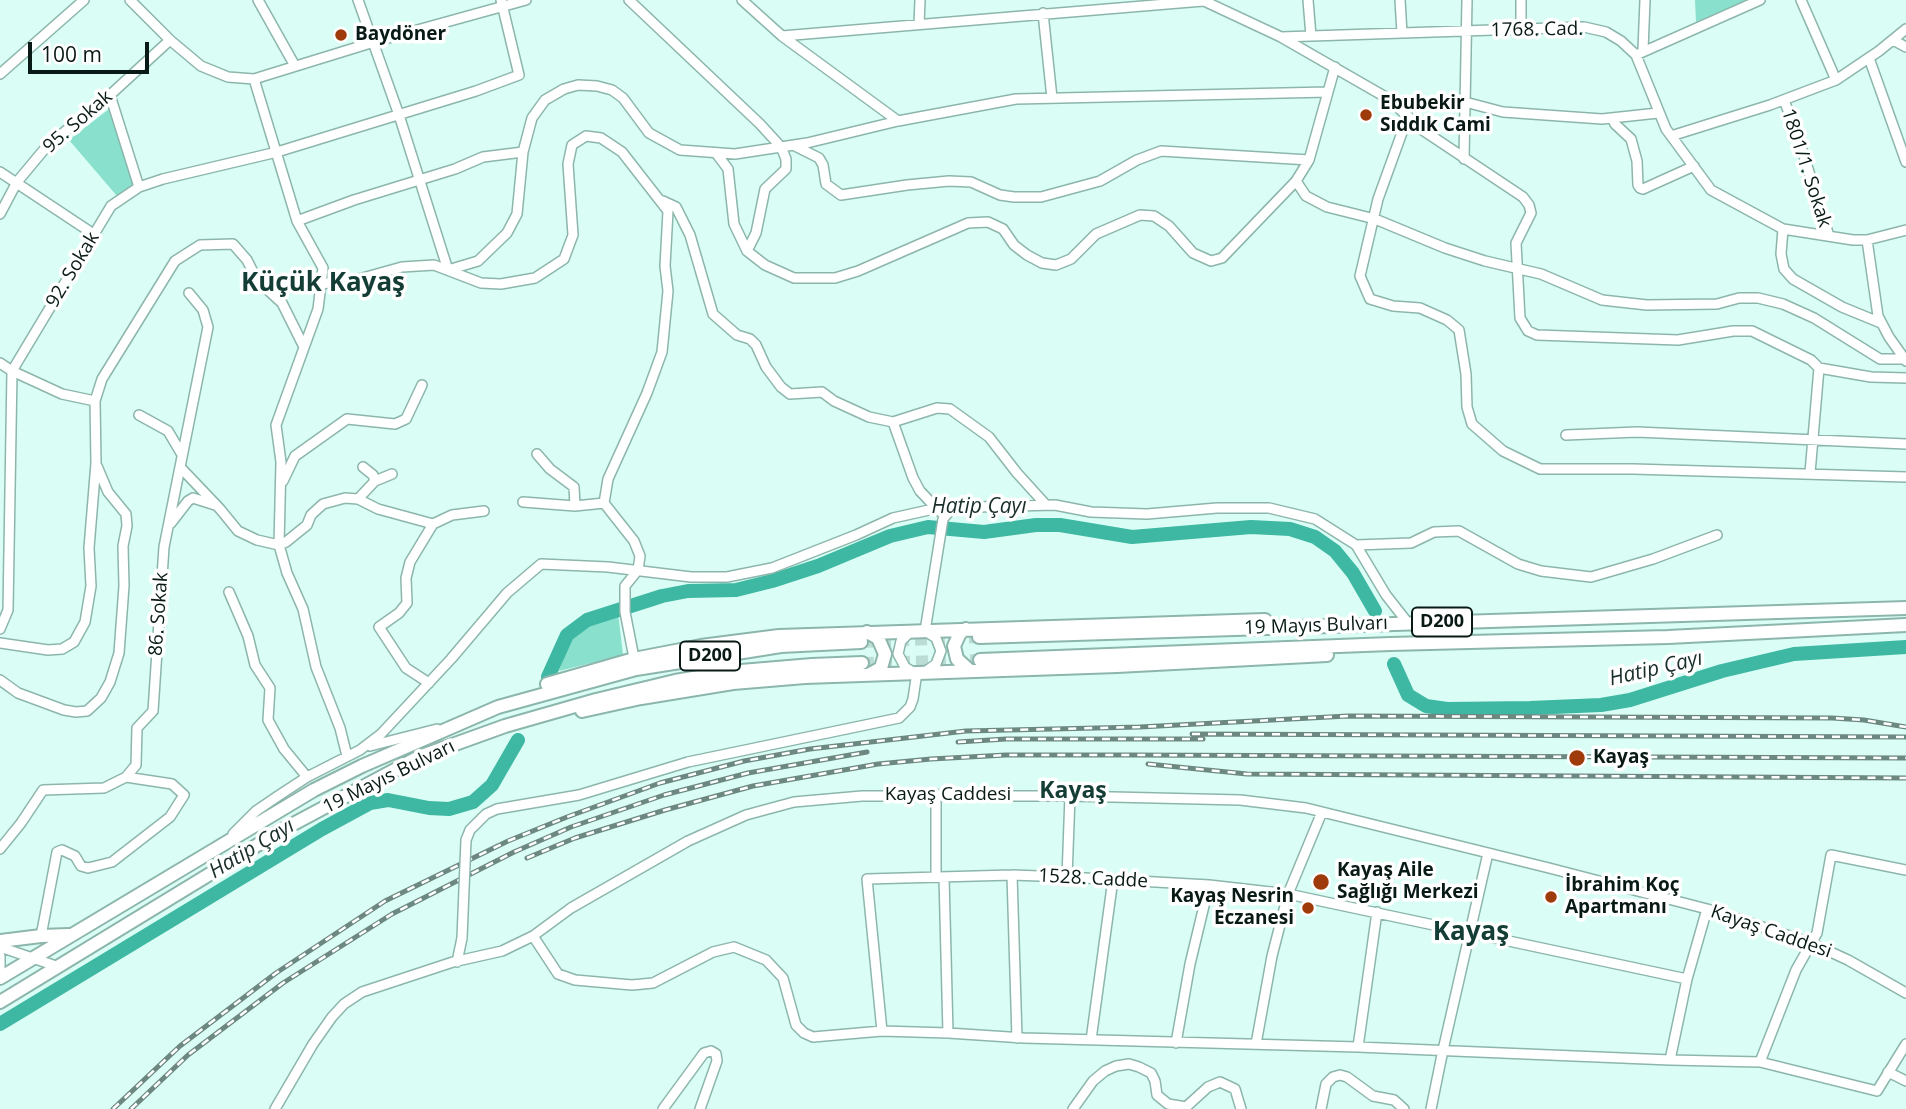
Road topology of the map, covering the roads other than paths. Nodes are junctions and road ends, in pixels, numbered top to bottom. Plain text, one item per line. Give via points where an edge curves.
1 (84, 0) edge
2 (130, 0) edge
3 (258, 0) edge
4 (358, 0) edge
5 (526, 0) edge
6 (629, 0) edge
7 (742, 0) edge
8 (920, 0) edge
9 (1203, 0) edge
10 (1308, 0) edge
11 (1400, 0) edge
12 (1467, 0) edge
13 (1521, 0) edge
14 (1645, 0) edge
15 (1760, 0) edge
16 (1801, 0) edge
17 (502, 3) edge
18 (1043, 13) junction
19 (919, 24) junction
20 (1521, 29) junction
21 (1906, 29) edge
22 (1468, 31) junction
23 (1402, 33) junction
24 (782, 36) junction
25 (1311, 36) junction
26 (1281, 37) junction
27 (170, 40) junction
28 (1893, 40) junction
29 (374, 41) junction
30 (1906, 47) edge
31 (1640, 52) junction
32 (1868, 58) junction
33 (295, 66) junction
34 (1335, 67) junction
35 (0, 74) edge
36 (254, 79) junction
37 (1836, 80) junction
38 (1328, 92) junction
39 (110, 94) junction
40 (1052, 98) junction
41 (1784, 100) junction
42 (1465, 102) junction
43 (1658, 113) junction
44 (399, 115) junction
45 (1408, 116) junction
46 (1613, 119) junction
47 (898, 121) junction
48 (1671, 136) junction
49 (794, 145) junction
50 (781, 147) junction
51 (276, 152) junction
52 (523, 152) junction
53 (716, 153) junction
54 (1464, 159) junction
55 (1309, 160) junction
56 (1906, 162) edge
57 (1694, 166) junction
58 (0, 172) edge
59 (421, 180) junction
60 (1296, 181) junction
61 (18, 182) junction
62 (139, 187) junction
63 (661, 200) junction
64 (0, 214) edge
65 (1375, 219) junction
66 (297, 221) junction
67 (1783, 229) junction
68 (1906, 230) edge
69 (95, 235) junction
70 (1829, 236) junction
71 (1867, 240) junction
72 (747, 251) junction
73 (1517, 269) junction
74 (449, 270) junction
75 (321, 284) junction
76 (189, 293) dead end
77 (1881, 323) junction
78 (303, 347) junction
79 (1904, 357) edge
80 (0, 363) edge
81 (1819, 368) junction
82 (12, 372) junction
83 (1906, 378) edge
84 (422, 385) dead end
85 (95, 401) junction
86 (139, 415) dead end
87 (893, 422) junction
88 (1566, 435) dead end
89 (1812, 439) junction
90 (1906, 444) edge
91 (0, 453) edge
92 (181, 453) junction
93 (537, 454) dead end
94 (12, 457) junction
95 (96, 463) junction
96 (363, 467) dead end
97 (181, 468) junction
98 (1810, 473) junction
99 (392, 474) dead end
100 (1906, 477) edge
101 (374, 481) junction
102 (280, 490) junction
103 (358, 499) junction
104 (523, 502) dead end
105 (11, 503) junction
106 (604, 503) junction
107 (217, 505) junction
108 (1046, 505) junction
109 (575, 506) junction
110 (938, 508) junction
111 (952, 508) junction
112 (484, 511) dead end
113 (0, 513) edge
114 (943, 519) junction
115 (433, 524) junction
116 (169, 525) junction
117 (1717, 535) dead end
118 (279, 545) junction
119 (1356, 545) junction
120 (638, 570) junction
121 (229, 592) dead end
122 (1906, 606) edge
123 (1408, 623) junction
124 (1332, 626) junction
125 (1906, 628) edge
126 (0, 629) edge
127 (966, 629) junction
128 (911, 631) junction
129 (925, 631) junction
130 (864, 637) junction
131 (979, 637) tunnel mouth
132 (0, 643) edge
133 (1382, 644) junction
134 (980, 660) tunnel mouth
135 (635, 664) junction
136 (866, 669) junction
137 (969, 670) junction
138 (919, 672) junction
139 (0, 680) edge
140 (429, 683) junction
141 (561, 684) junction
142 (480, 714) junction
143 (397, 717) junction
144 (449, 726) junction
145 (402, 737) junction
146 (360, 750) junction
147 (347, 756) junction
148 (126, 777) junction
149 (307, 777) junction
150 (936, 794) junction
151 (1070, 796) junction
152 (1322, 812) junction
153 (220, 847) junction
154 (0, 849) edge
155 (1488, 853) junction
156 (1906, 870) edge
157 (1012, 875) junction
158 (940, 877) junction
159 (1068, 877) junction
160 (1113, 879) junction
161 (1209, 885) junction
162 (1288, 894) junction
163 (1707, 909) junction
164 (1377, 912) junction
165 (1469, 932) junction
166 (73, 935) junction
167 (41, 936) junction
168 (533, 936) junction
169 (1811, 943) junction
170 (0, 944) edge
171 (0, 956) edge
172 (32, 958) junction
173 (457, 961) junction
174 (59, 967) junction
175 (0, 976) edge
176 (1687, 979) junction
177 (1906, 993) edge
178 (0, 1002) edge
179 (882, 1031) junction
180 (948, 1032) junction
181 (1017, 1038) junction
182 (1091, 1040) junction
183 (1176, 1043) junction
184 (1256, 1044) junction
185 (1906, 1044) edge
186 (1359, 1047) junction
187 (1443, 1050) junction
188 (1670, 1060) junction
189 (1760, 1062) junction
190 (1888, 1072) junction
191 (1906, 1081) edge
192 (275, 1109) edge
193 (663, 1109) edge
194 (700, 1109) edge
195 (1073, 1109) edge
196 (1241, 1109) edge
197 (1321, 1109) edge
198 (1404, 1109) edge
199 (1432, 1109) edge

1 - 35 street
2 - 27 street
3 - 33 street
4 - 29 street
5 - 17 street
6 - 50 street
7 - 24 street
8 - 19 street
9 - 18 street
9 - 26 street, 1768. Cad.
10 - 25 street
11 - 23 street
12 - 22 street
13 - 20 street
14 - 31 street
15 - 31 street
16 - 37 street
17 - 29 street
17 - 44 street, 92. Sokak via 519,75
18 - 19 street
18 - 40 street
19 - 24 street
20 - 22 street, 1768. Cad.
20 - 31 street, 1768. Cad. via 1584,27 1606,32
21 - 28 street
22 - 23 street, 1768. Cad.
22 - 42 street
23 - 25 street, 1768. Cad.
24 - 47 street
25 - 26 street, 1768. Cad.
26 - 34 street
27 - 36 street via 201,66 228,77
27 - 39 street, 95. Sokak
28 - 30 street
28 - 32 street
29 - 33 street
29 - 44 street
31 - 43 street
32 - 37 street
32 - 56 street
33 - 36 street
34 - 38 street
34 - 45 street via 1389,99
36 - 51 street
37 - 41 street
38 - 40 street
38 - 55 street
39 - 61 street, 95. Sokak via 47,146
39 - 62 street
40 - 47 street via 1016,99
41 - 48 street
41 - 70 street, 1801/1. Sokak
42 - 46 street via 1503,112
42 - 54 street
43 - 46 street
43 - 48 street
44 - 51 street, 92. Sokak
44 - 59 street
45 - 54 street
45 - 65 street
46 - 57 street via 1631,139 1640,188
47 - 49 street
48 - 57 street
49 - 50 street
49 - 55 street via 819,158 827,184 841,195 949,181 971,182 1014,198 1041,197 1100,181 1161,151
50 - 53 street
50 - 72 street via 786,169 765,189 756,233
51 - 62 street, 92. Sokak
51 - 66 street
52 - 53 street via 540,106 557,92 578,85 597,86 623,97 649,133 680,150
52 - 59 street via 483,157
52 - 74 street via 517,214 507,233 478,261
53 - 72 street via 729,169 734,224
54 - 73 street via 1529,205 1531,213 1516,243
55 - 60 street
57 - 67 street via 1712,190
58 - 61 street
59 - 66 street
59 - 74 street
60 - 65 street via 1306,196 1327,207
60 - 72 street via 1222,258 1211,261 1193,253 1154,216 1140,215 1096,234 1071,259 1056,265 1027,255 1003,229 988,222 948,230 835,278 794,278
61 - 64 street, 95. Sokak
61 - 69 street
62 - 69 street, 92. Sokak via 111,206
63 - 74 street via 622,152 601,138 586,136 572,145 568,164 573,235 564,259 535,278 500,284 481,283
63 - 87 street via 676,207 690,235 713,314 756,345 781,387 790,394 822,392 869,417
63 - 106 street via 668,211 662,352 608,479
65 - 73 street via 1449,250
65 - 98 street via 1360,276 1370,299 1420,308 1459,330 1472,424 1503,451 1540,470
66 - 75 street via 323,268
67 - 70 street
67 - 77 street via 1782,261 1793,279
68 - 71 street
69 - 82 street, 92. Sokak
70 - 71 street
71 - 77 street
73 - 79 street via 1541,274 1602,300 1647,305 1758,298 1814,318 1881,359
73 - 81 street via 1520,318 1536,335 1678,340 1752,331
74 - 75 street via 434,265 402,267
75 - 78 street via 318,309
76 - 92 street, 86. Sokak via 208,327
77 - 79 street
78 - 85 street via 282,303 257,280 233,244 200,245 175,261 102,379
78 - 102 street via 276,425
80 - 82 street
81 - 83 street
81 - 89 street
82 - 85 street via 62,394
82 - 94 street
84 - 102 street via 406,419 395,424 348,419 303,448
85 - 95 street
86 - 92 street via 168,431
87 - 108 street via 937,408 950,409 989,437
87 - 110 street via 913,478
88 - 89 street via 1637,432
89 - 90 street
89 - 98 street
91 - 94 street
92 - 97 street, 86. Sokak
93 - 109 street via 575,488
94 - 105 street
95 - 132 street via 89,548 91,586 85,622 74,642 62,649
95 - 139 street, 86. Sokak via 107,492 126,514 127,526 119,653 110,682 87,711 76,712 18,693
96 - 101 street
97 - 107 street
97 - 116 street, 86. Sokak
98 - 100 street
99 - 101 street
101 - 103 street
102 - 118 street
103 - 115 street
103 - 118 street via 323,504 307,525
104 - 109 street
105 - 113 street
105 - 126 street via 8,610
106 - 109 street
106 - 120 street via 634,541 640,556
107 - 116 street via 193,498
107 - 118 street via 237,531
108 - 111 street
108 - 119 street via 1147,514 1269,508 1315,519
110 - 111 street
110 - 114 street
110 - 120 street via 893,517 772,568 727,577
111 - 114 street
112 - 115 street via 452,514
114 - 129 street
115 - 140 street via 410,562 407,603 379,627 406,668
116 - 148 street, 86. Sokak via 163,547 153,711 137,728 136,765
117 - 119 street via 1591,577 1518,564 1459,531 1434,532 1411,543
118 - 147 street
119 - 123 street
120 - 135 street via 625,586
120 - 140 street via 541,564 507,593
121 - 149 street via 255,665 270,688 268,720
122 - 123 highway, 19 Mayıs Bulvarı / D200
123 - 124 highway, 19 Mayıs Bulvarı / D200
124 - 127 highway via 1275,620
124 - 131 highway, 19 Mayıs Bulvarı / D200
125 - 133 highway, 19 Mayıs Bulvarı / D200
127 - 129 highway
127 - 137 highway via 954,646 957,659
128 - 129 highway
128 - 130 highway
128 - 138 street via 901,641 898,654 905,667
129 - 138 street via 936,638 941,651 936,664
130 - 135 highway via 779,636 701,646
130 - 136 highway via 878,638 885,654 881,668
133 - 134 highway, 19 Mayıs Bulvarı / D200
133 - 137 highway, 19 Mayıs Bulvarı via 1345,654
135 - 141 highway
136 - 138 highway, 19 Mayıs Bulvarı
136 - 174 highway, 19 Mayıs Bulvarı via 733,683 568,711 491,730 419,757 282,830
137 - 138 highway, 19 Mayıs Bulvarı
138 - 173 street, bridge via 910,706 899,718 688,762 579,795 486,814 466,840
140 - 143 street
141 - 142 highway, 19 Mayıs Bulvarı
141 - 142 highway via 533,689
142 - 144 highway, 19 Mayıs Bulvarı
143 - 145 street
143 - 146 street
144 - 145 street
144 - 153 highway, 19 Mayıs Bulvarı via 314,790
145 - 146 street
146 - 147 street
147 - 149 street
148 - 154 street via 104,788 43,790
148 - 167 street via 172,784 184,795 170,817 112,862 81,866 75,856 59,850
149 - 153 street via 256,811
150 - 151 street, Kayaş Caddesi
150 - 158 street
150 - 168 street, Kayaş Caddesi via 794,802 746,815 688,841 571,908
151 - 152 street, Kayaş Caddesi via 1240,800
151 - 159 street
152 - 155 street, Kayaş Caddesi
152 - 162 street
153 - 166 highway, 19 Mayıs Bulvarı
155 - 163 street, Kayaş Caddesi
155 - 165 street
156 - 169 street via 1831,855 1817,933
157 - 158 street, 1528. Cadde
157 - 159 street, 1528. Cadde
157 - 181 street
158 - 179 street, 1528. Cadde via 867,879
158 - 180 street
159 - 160 street, 1528. Cadde
160 - 161 street, 1528. Cadde
160 - 182 street
161 - 162 street, 1528. Cadde
161 - 183 street
162 - 164 street, 1528. Cadde
162 - 184 street
163 - 169 street, Kayaş Caddesi
163 - 176 street
164 - 165 street, 1528. Cadde
164 - 186 street
165 - 176 street, 1528. Cadde
165 - 187 street
166 - 167 highway
166 - 172 highway, 19 Mayıs Bulvarı
167 - 170 highway
168 - 173 street, Kayaş Caddesi via 502,951
168 - 179 street via 558,974 632,985 653,983 713,952 734,947 766,960 782,978 796,1025 804,1033 813,1037
169 - 177 street, Kayaş Caddesi
169 - 189 street
170 - 172 street
171 - 175 street
172 - 174 street
172 - 175 highway, 19 Mayıs Bulvarı
173 - 192 street, Kayaş Caddesi via 362,992 344,1004 313,1044
174 - 178 highway, 19 Mayıs Bulvarı
176 - 188 street
179 - 180 street
180 - 181 street
181 - 182 street
182 - 183 street
183 - 184 street
184 - 186 street
185 - 190 street
186 - 187 street
187 - 188 street
187 - 199 street
188 - 189 street
189 - 190 street via 1877,1091
190 - 191 street
193 - 194 street via 704,1053 711,1051 717,1061
195 - 196 street via 1105,1070 1129,1065 1151,1073 1157,1095 1168,1104 1186,1107 1220,1082 1235,1088
197 - 198 street via 1326,1084 1340,1075

